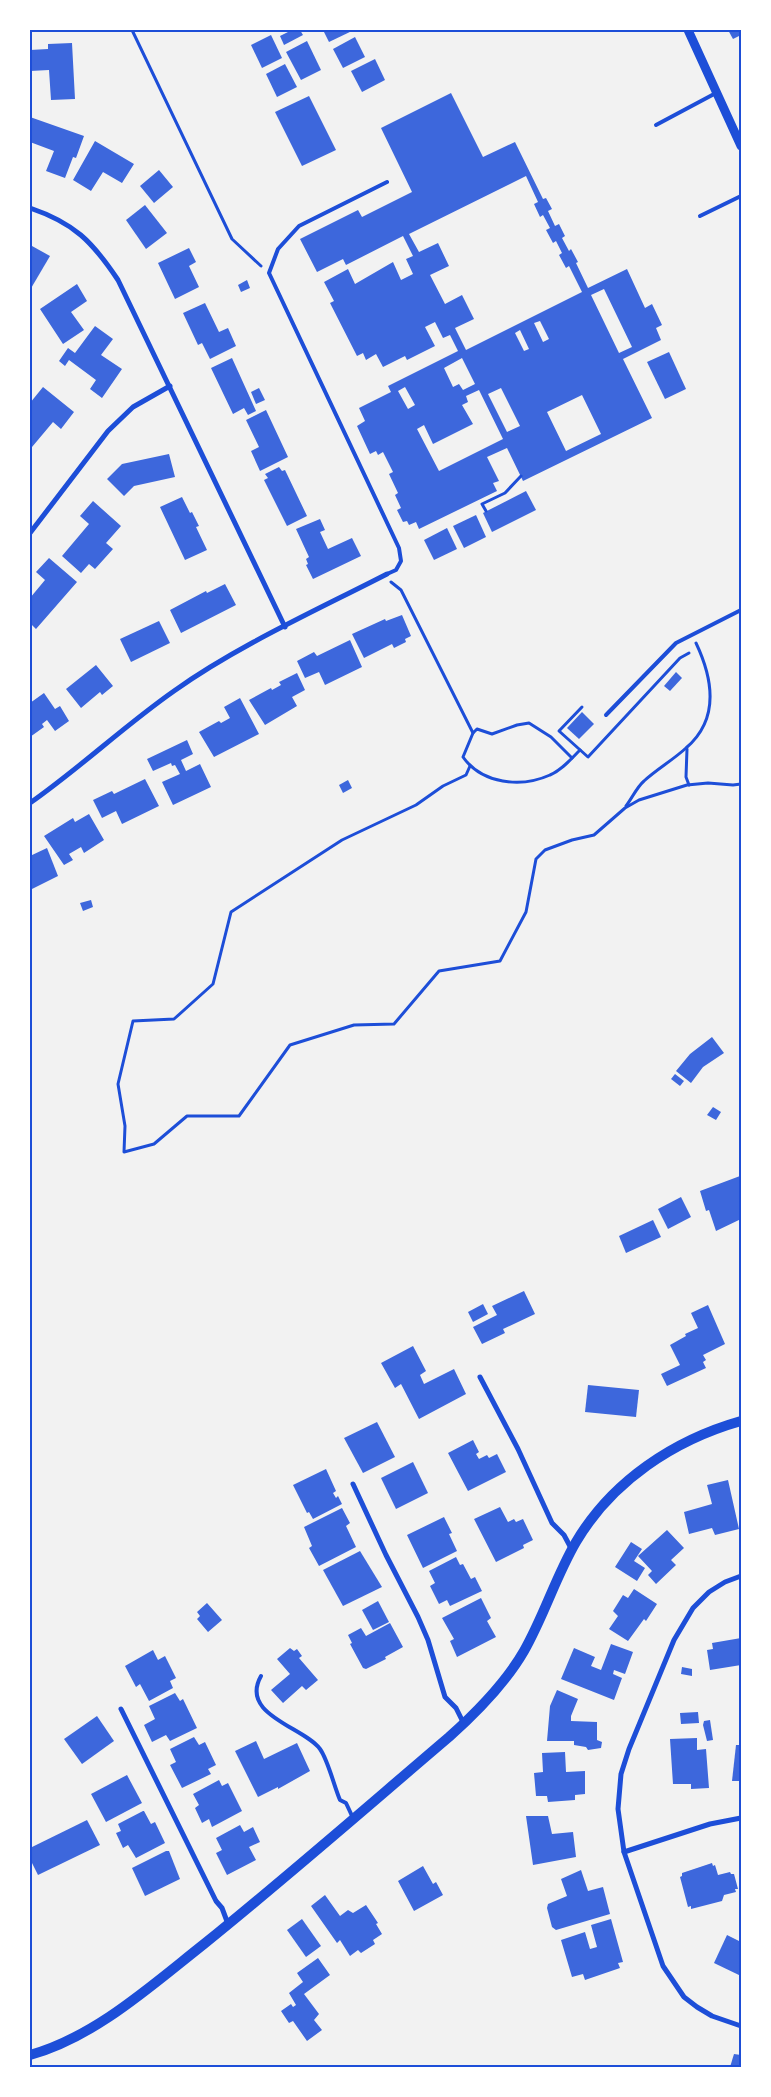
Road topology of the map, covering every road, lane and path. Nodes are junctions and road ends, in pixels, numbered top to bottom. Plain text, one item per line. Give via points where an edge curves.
1 (132, 30) edge
2 (688, 30) edge
3 (718, 92) junction
4 (656, 125) dead end
5 (741, 146) edge
6 (387, 182) dead end
7 (741, 196) edge
8 (30, 208) edge
9 (700, 216) dead end
10 (268, 272) junction
11 (170, 386) junction
12 (521, 476) dead end
13 (486, 511) dead end
14 (30, 533) edge
15 (385, 576) junction
16 (741, 610) edge
17 (285, 626) junction
18 (692, 635) junction
19 (606, 715) dead end
20 (473, 733) junction
21 (687, 748) junction
22 (580, 750) dead end
23 (572, 758) junction
24 (470, 766) junction
25 (741, 784) edge
26 (689, 785) junction
27 (30, 803) edge
28 (624, 808) junction
29 (480, 1377) dead end
30 (741, 1422) edge
31 (353, 1484) dead end
32 (572, 1550) junction
33 (741, 1576) edge
34 (261, 1676) dead end
35 (120, 1709) dead end
36 (464, 1724) junction
37 (741, 1818) edge
38 (354, 1819) junction
39 (624, 1852) junction
40 (228, 1925) junction
41 (741, 2026) edge
42 (30, 2055) edge

1 - 10 path via 232,240
2 - 3 street
3 - 4 lane
3 - 5 street
6 - 10 lane via 299,226 278,249
7 - 9 lane
8 - 11 street via 61,220 100,253 118,280
10 - 15 lane via 399,548 401,561 396,570
11 - 14 street via 133,407 108,431
11 - 17 street
12 - 13 path via 505,493 482,504
15 - 17 street
15 - 20 path via 401,590
16 - 18 lane
17 - 27 street via 173,691
18 - 19 lane via 676,643
18 - 21 path via 706,666 712,695 702,729
20 - 23 path via 477,729 492,734 529,724 551,737
20 - 24 path via 463,757
21 - 26 path via 685,762
21 - 28 path via 642,782
22 - 23 path
23 - 24 path via 552,775 517,782 498,781 481,775
24 - 28 path via 466,775 416,805 342,840 231,912 213,984 174,1018 133,1021 118,1084 125,1126 124,1152 154,1144 187,1116 239,1116 290,1045 354,1025 394,1024 439,971 500,961 526,912 536,859 545,850 594,836
25 - 26 path
26 - 28 path via 639,800
29 - 32 street via 552,1523
30 - 32 main road via 692,1440 640,1470 622,1484 598,1511
31 - 36 street via 422,1625 445,1697 456,1708
32 - 36 main road via 524,1652 506,1678
33 - 39 street via 709,1592 693,1608 674,1640 645,1708 621,1774 618,1809
34 - 38 lane via 255,1691 259,1702 285,1725 320,1748 340,1800 346,1803
35 - 40 street
36 - 38 main road
37 - 39 street via 710,1824
38 - 40 main road
39 - 41 street via 663,1966 675,1986 697,2007
40 - 42 main road via 107,2018 79,2036

